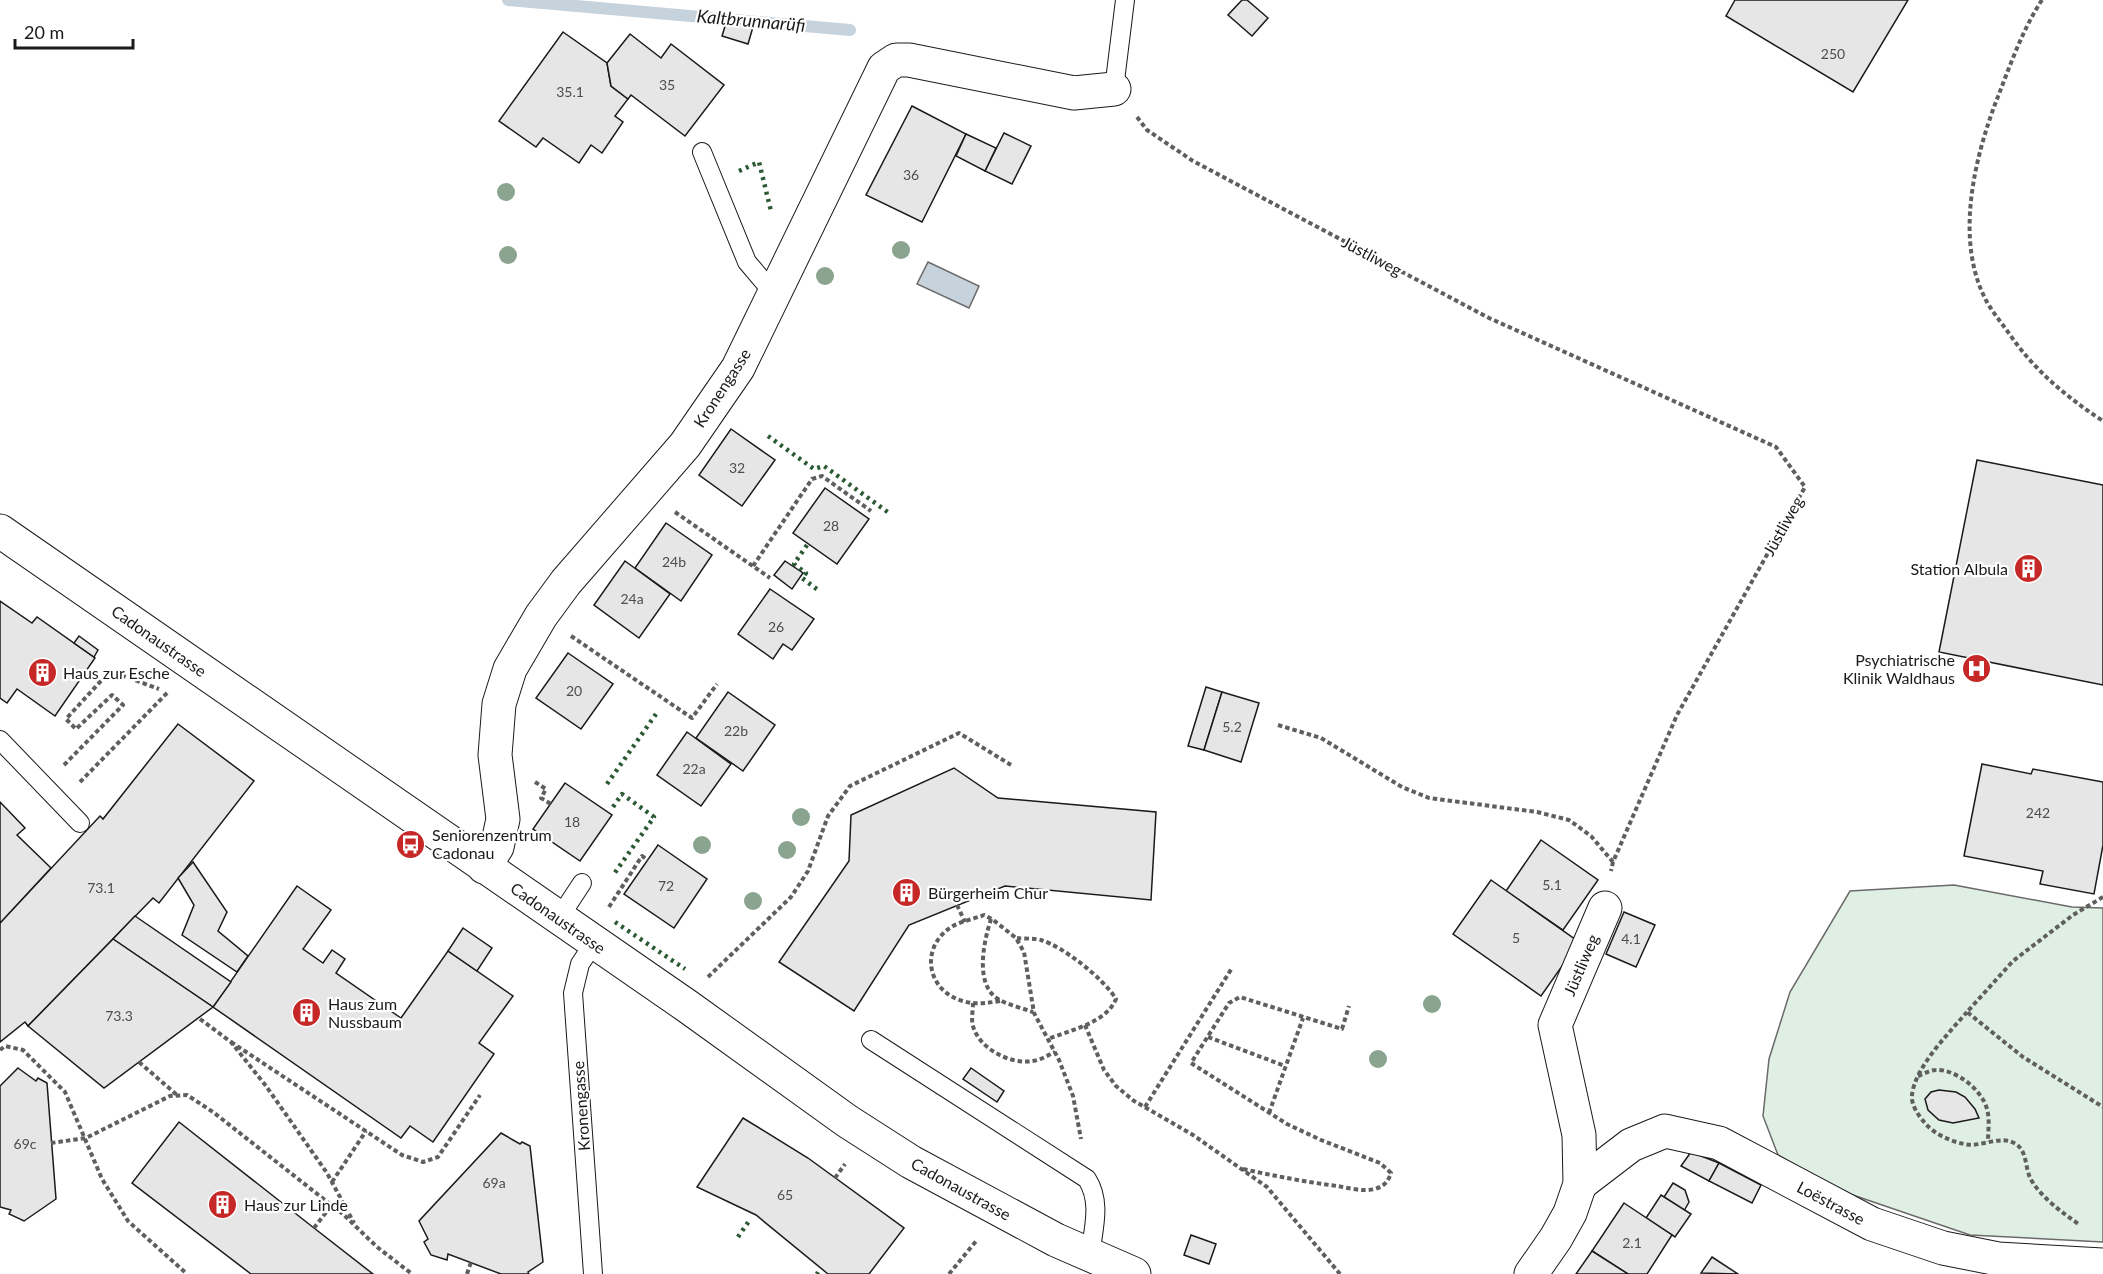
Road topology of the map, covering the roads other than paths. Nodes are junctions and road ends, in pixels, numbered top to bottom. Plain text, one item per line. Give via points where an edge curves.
1 (1125, 0) edge
2 (1114, 89) joint
3 (702, 152) dead end
4 (775, 295) junction
5 (0, 531) edge
6 (0, 740) edge
7 (80, 823) dead end
8 (484, 867) junction
9 (582, 883) dead end
10 (1605, 908) road end
11 (559, 918) junction
12 (594, 943) junction
13 (871, 1040) dead end
14 (1580, 1184) junction
15 (1089, 1256) junction
16 (2103, 1265) edge
17 (593, 1274) edge
18 (1134, 1274) edge
19 (1531, 1274) edge

1 - 2 lane
2 - 4 street, Kronengasse via 1074,93 896,60 884,68
3 - 4 lane via 747,262
4 - 8 street, Kronengasse via 738,368 685,444 566,582 510,669 499,704 495,755 503,819 497,847
5 - 8 street, Cadonaustrasse
6 - 7 lane
8 - 11 street, Cadonaustrasse
9 - 11 lane
10 - 14 street, Jüstliweg via 1555,1025 1579,1135
11 - 12 street, Cadonaustrasse
12 - 15 street, Cadonaustrasse via 902,1156
12 - 17 lane, Kronengasse via 580,964 573,993
13 - 15 lane via 1087,1179 1096,1207
14 - 16 street, Loëstrasse via 1631,1145 1665,1131 1719,1143 1872,1224 1943,1248 1998,1258
14 - 19 street, Jüstliweg via 1556,1238
15 - 18 street, Cadonaustrasse

